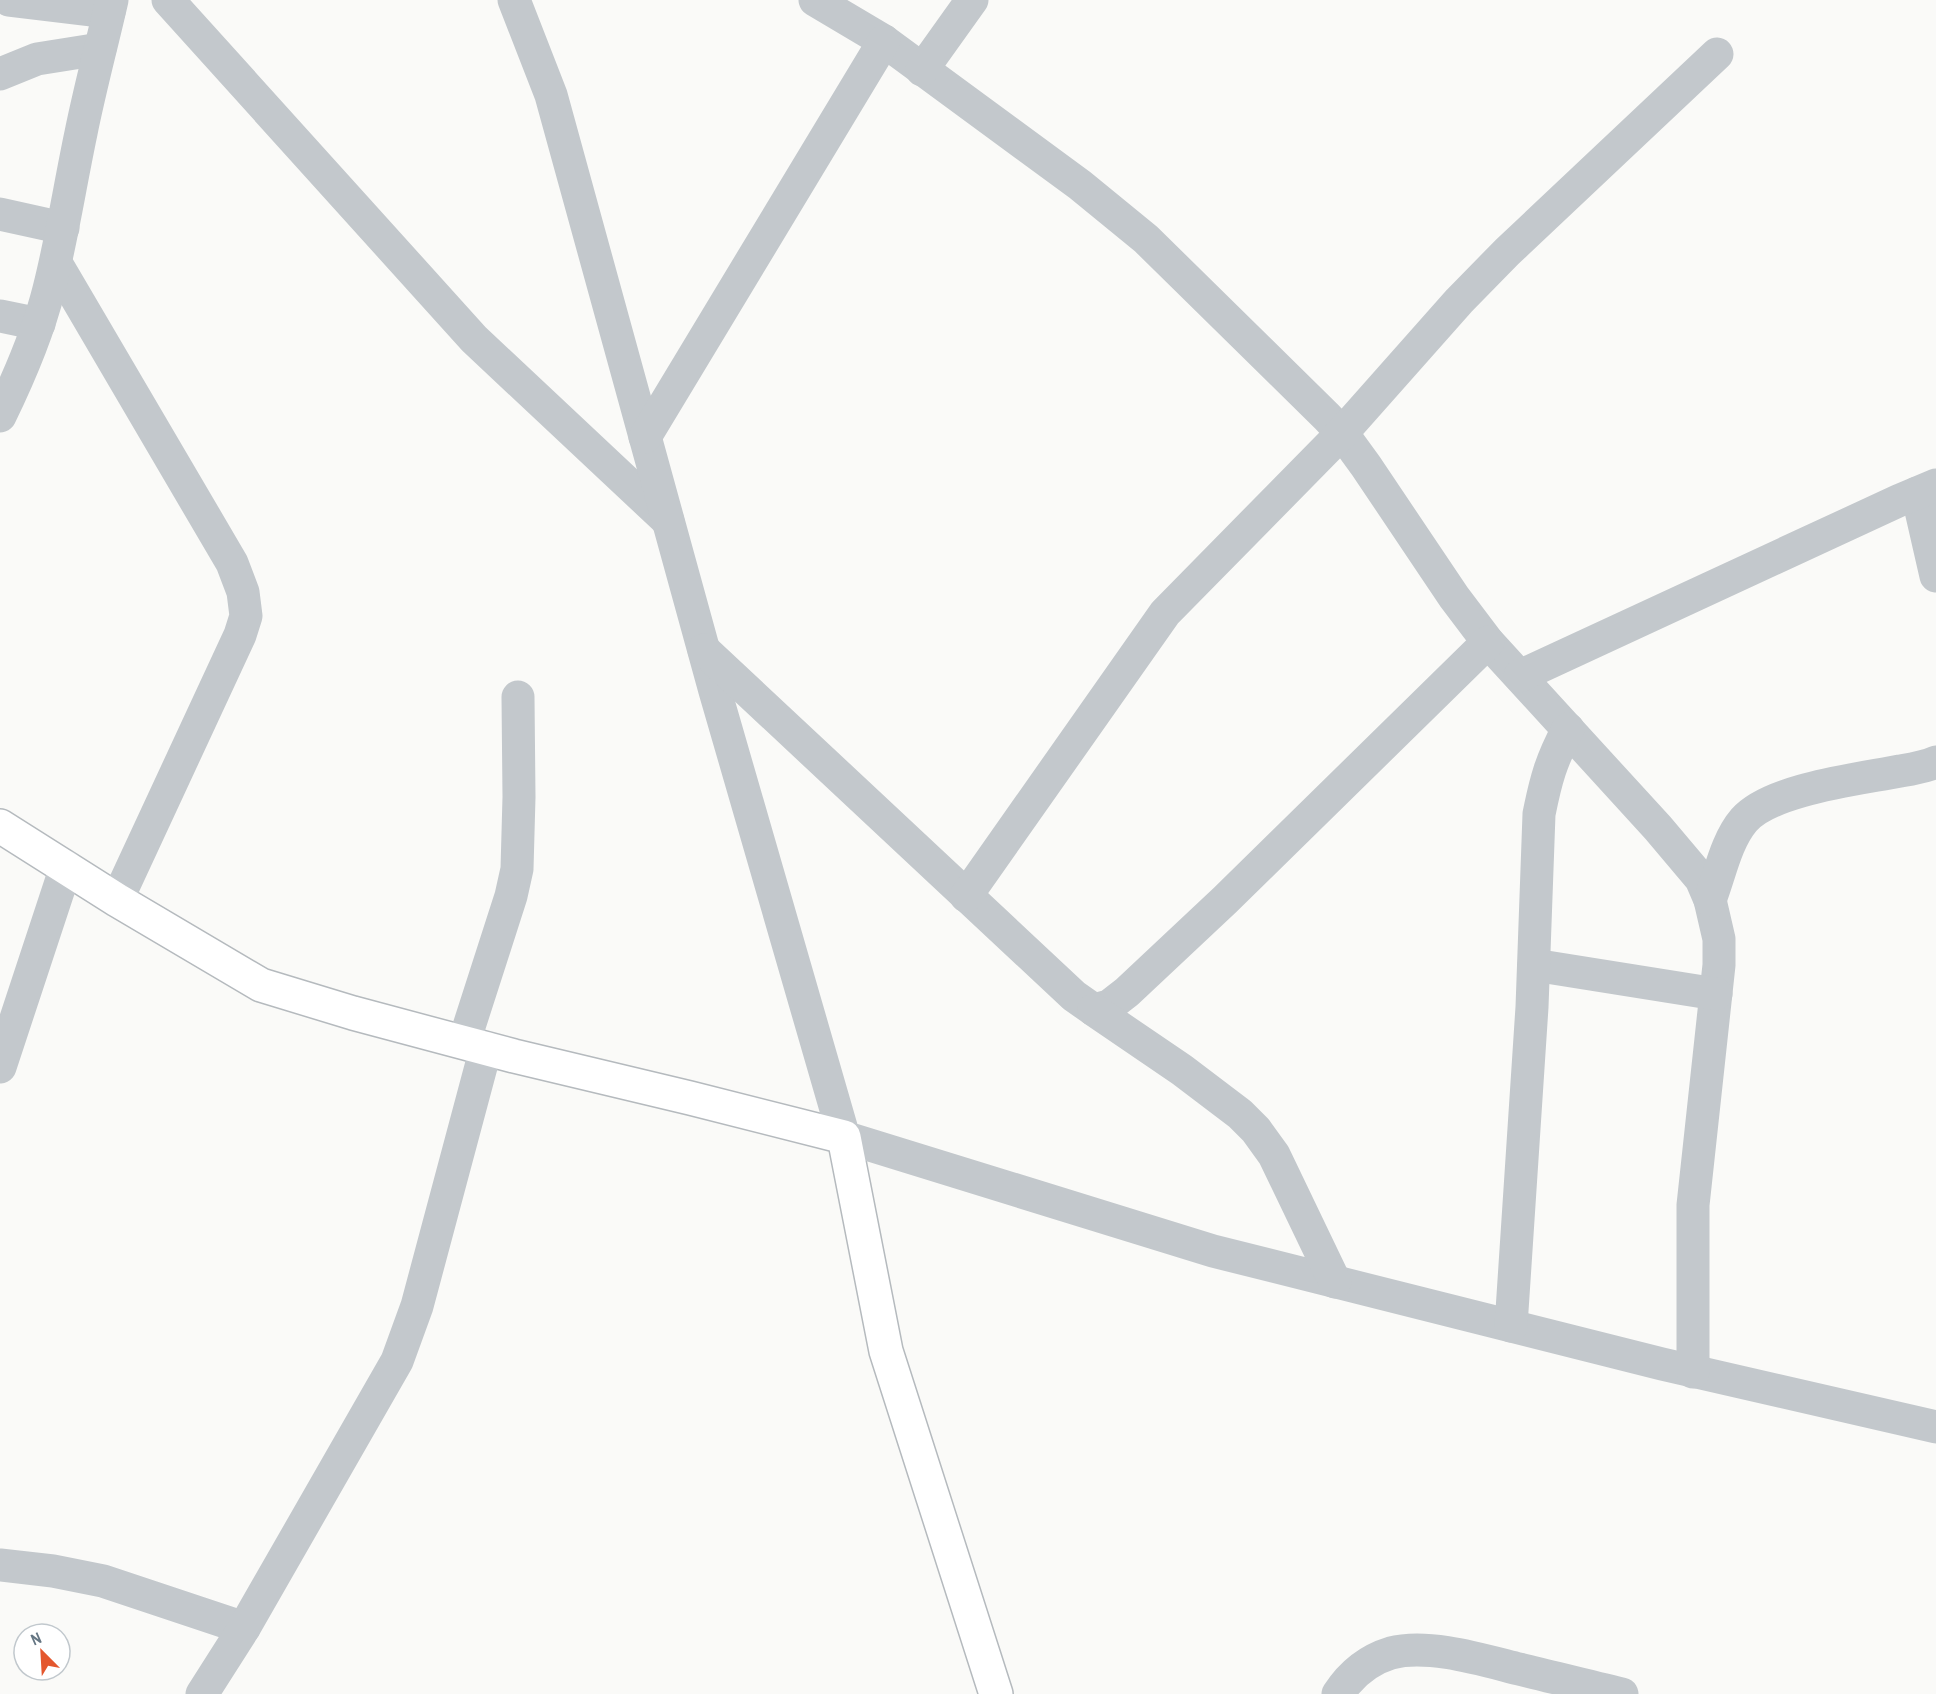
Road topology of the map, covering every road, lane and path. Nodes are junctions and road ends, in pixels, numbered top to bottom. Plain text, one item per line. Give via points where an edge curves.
1 (9, 0) edge
2 (168, 0) edge
3 (514, 0) edge
4 (814, 0) edge
5 (972, 0) edge
6 (111, 6) edge
7 (884, 41) junction
8 (100, 49) junction
9 (1717, 54) dead end
10 (922, 70) junction
11 (0, 74) edge
12 (0, 214) edge
13 (63, 228) junction
14 (56, 262) junction
15 (0, 316) edge
16 (39, 324) junction
17 (0, 416) edge
18 (1342, 433) junction
19 (645, 437) junction
20 (1926, 489) edge
21 (668, 521) junction
22 (1936, 576) edge
23 (1488, 642) junction
24 (704, 650) junction
25 (1520, 676) junction
26 (518, 697) dead end
27 (1568, 729) junction
28 (1936, 762) edge
29 (0, 825) edge
30 (66, 867) junction
31 (966, 896) junction
32 (117, 900) junction
33 (1710, 900) junction
34 (1534, 965) junction
35 (1716, 994) junction
36 (1094, 1010) junction
37 (475, 1046) junction
38 (0, 1067) edge
39 (844, 1137) junction
40 (1335, 1282) junction
41 (1511, 1326) junction
42 (1693, 1372) junction
43 (1936, 1427) edge
44 (0, 1566) edge
45 (244, 1628) junction
46 (202, 1694) edge
47 (996, 1694) edge
48 (1338, 1694) edge
49 (1622, 1694) edge

1 - 6 street
2 - 21 street via 474,339
3 - 19 street via 551,95
4 - 7 street
5 - 10 street
6 - 8 street
7 - 10 street
7 - 19 street
8 - 11 street via 37,59
8 - 13 street
9 - 18 street via 1507,252
10 - 18 street via 1080,185 1146,239
12 - 13 street
13 - 14 street
14 - 16 street
14 - 32 street via 232,563 243,592 246,616
15 - 16 street
16 - 17 street
18 - 23 street
18 - 31 street via 1165,613
19 - 21 street
20 - 22 street
20 - 25 street
21 - 24 street
23 - 25 street
23 - 36 street via 1127,992 1109,1006
24 - 31 street
24 - 39 street
25 - 27 street
26 - 37 street via 517,869
27 - 33 street via 1701,879
27 - 34 street via 1552,760 1539,814
28 - 33 street via 1809,790 1758,808 1732,839
29 - 30 main road
30 - 32 main road
30 - 38 street
31 - 36 street
32 - 37 main road via 261,985
33 - 35 street via 1719,939
34 - 35 street
34 - 41 street
35 - 42 street via 1694,1205
36 - 40 street via 1215,1095 1256,1130 1274,1155
37 - 39 main road
37 - 45 street via 417,1306 398,1361
39 - 40 street via 1213,1251
39 - 47 main road via 886,1351
40 - 41 street
41 - 42 street
42 - 43 street
44 - 45 street via 103,1581
45 - 46 street
48 - 49 street via 1348,1678 1372,1660 1394,1652 1421,1651 1458,1654

